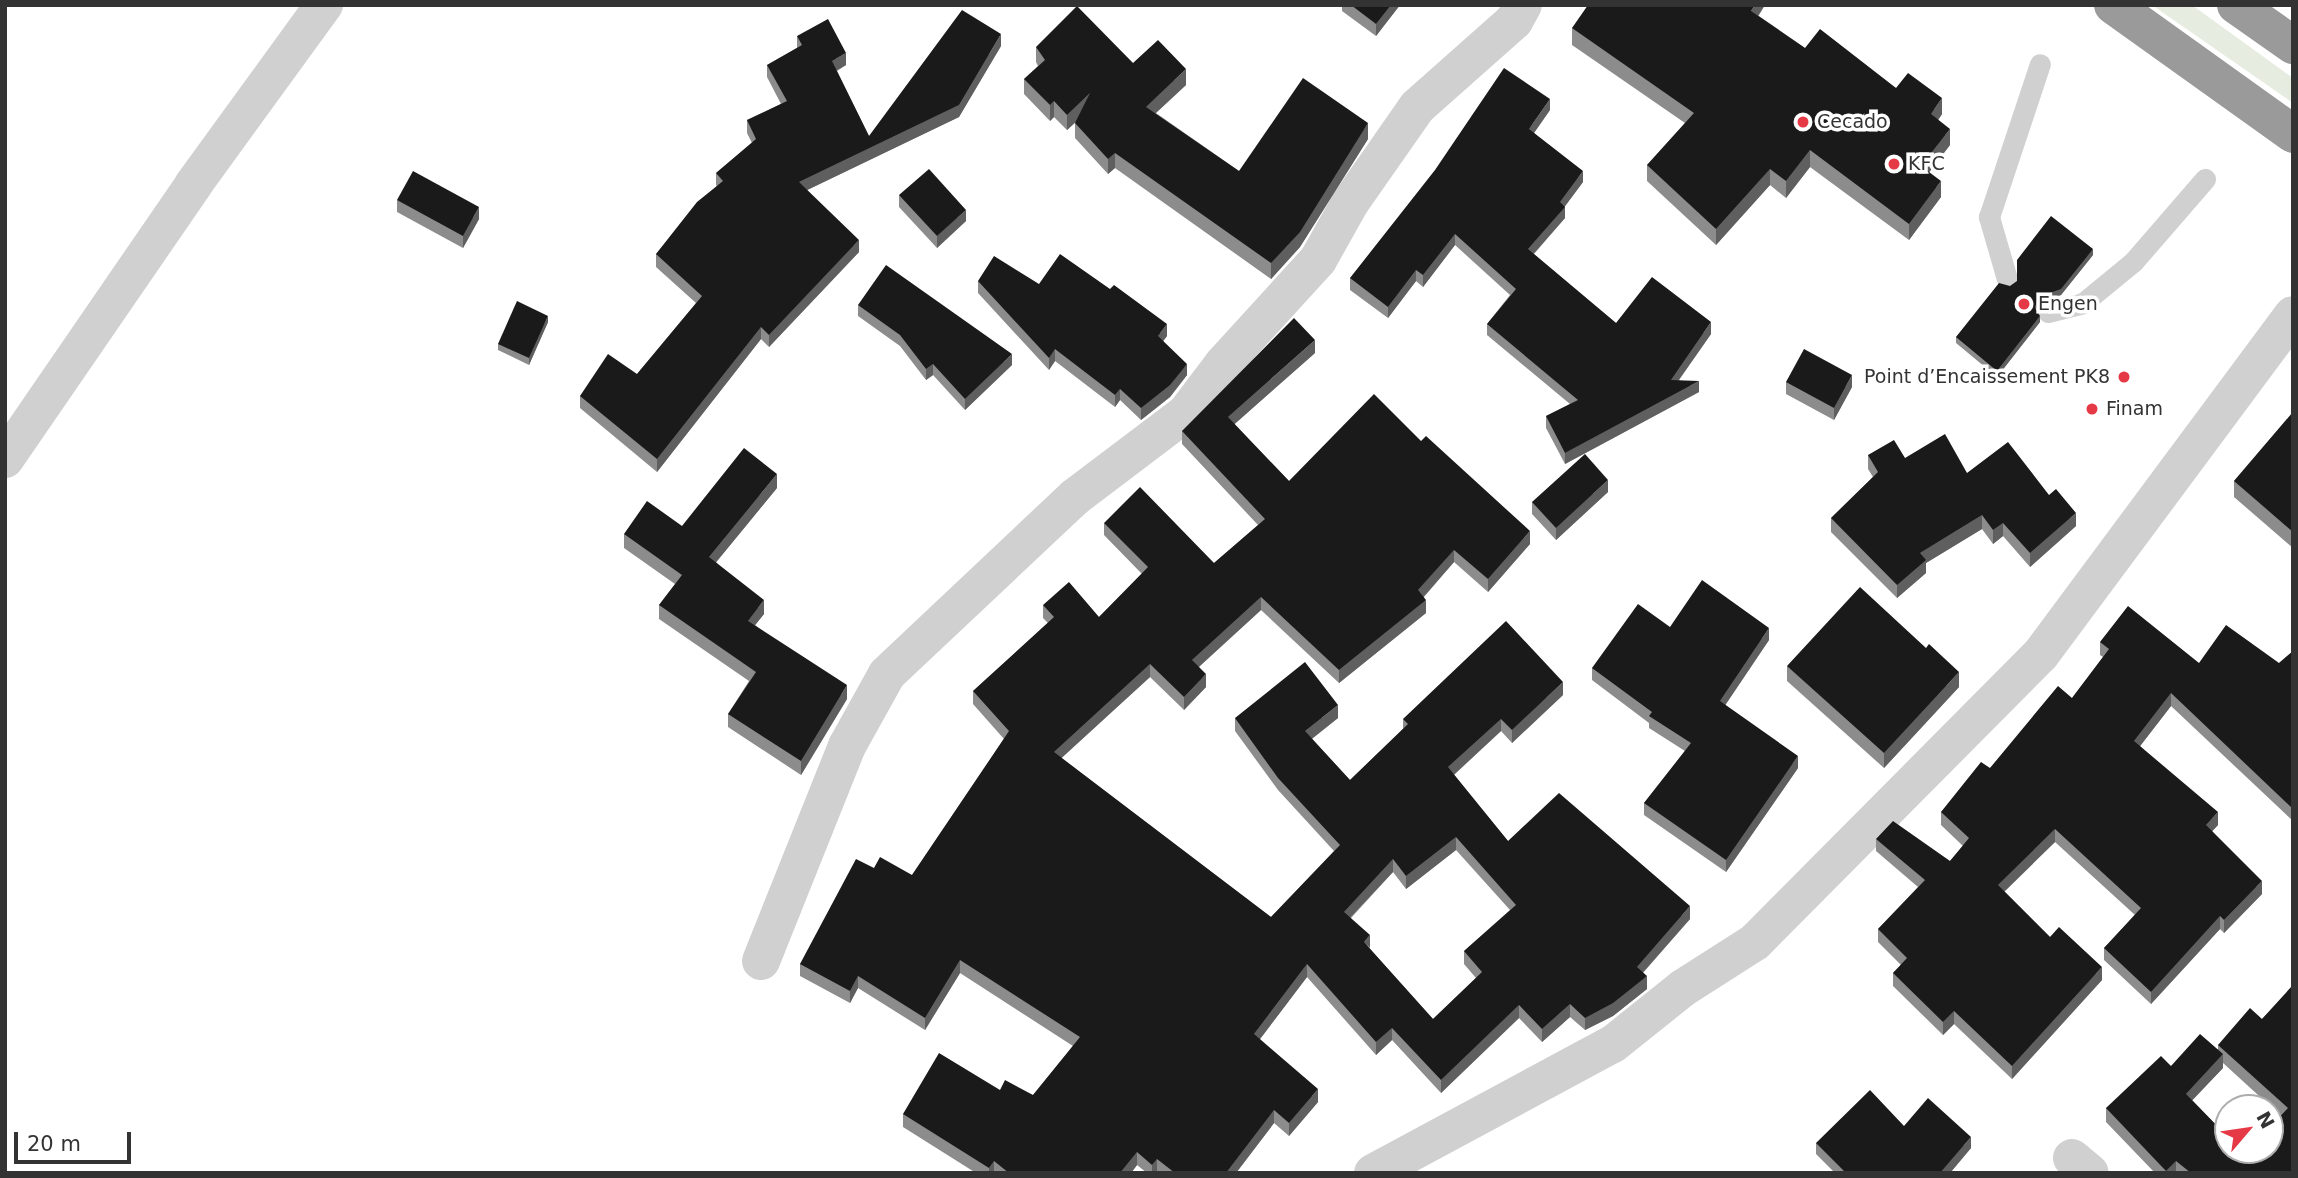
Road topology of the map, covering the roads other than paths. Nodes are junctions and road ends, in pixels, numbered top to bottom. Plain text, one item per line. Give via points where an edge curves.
1 (324, 5) edge
2 (1523, 5) edge
3 (2113, 5) edge
4 (2236, 5) edge
5 (2293, 45) edge
6 (2040, 64) dead end
7 (2293, 134) edge
8 (2205, 179) dead end
9 (2007, 279) dead end
10 (2048, 312) dead end
11 (2293, 315) edge
12 (5, 459) edge
13 (761, 961) dead end
14 (1373, 1173) edge

1 - 12 street via 193,185
2 - 13 street via 1514,21 1417,107 1350,203 1318,260 1223,364 1186,413 1074,497 887,674 848,746
3 - 7 highway
4 - 5 highway
6 - 9 lane via 1989,218
8 - 10 lane via 2133,262 2083,303
11 - 14 street via 2041,654 1755,942 1683,988 1613,1044

